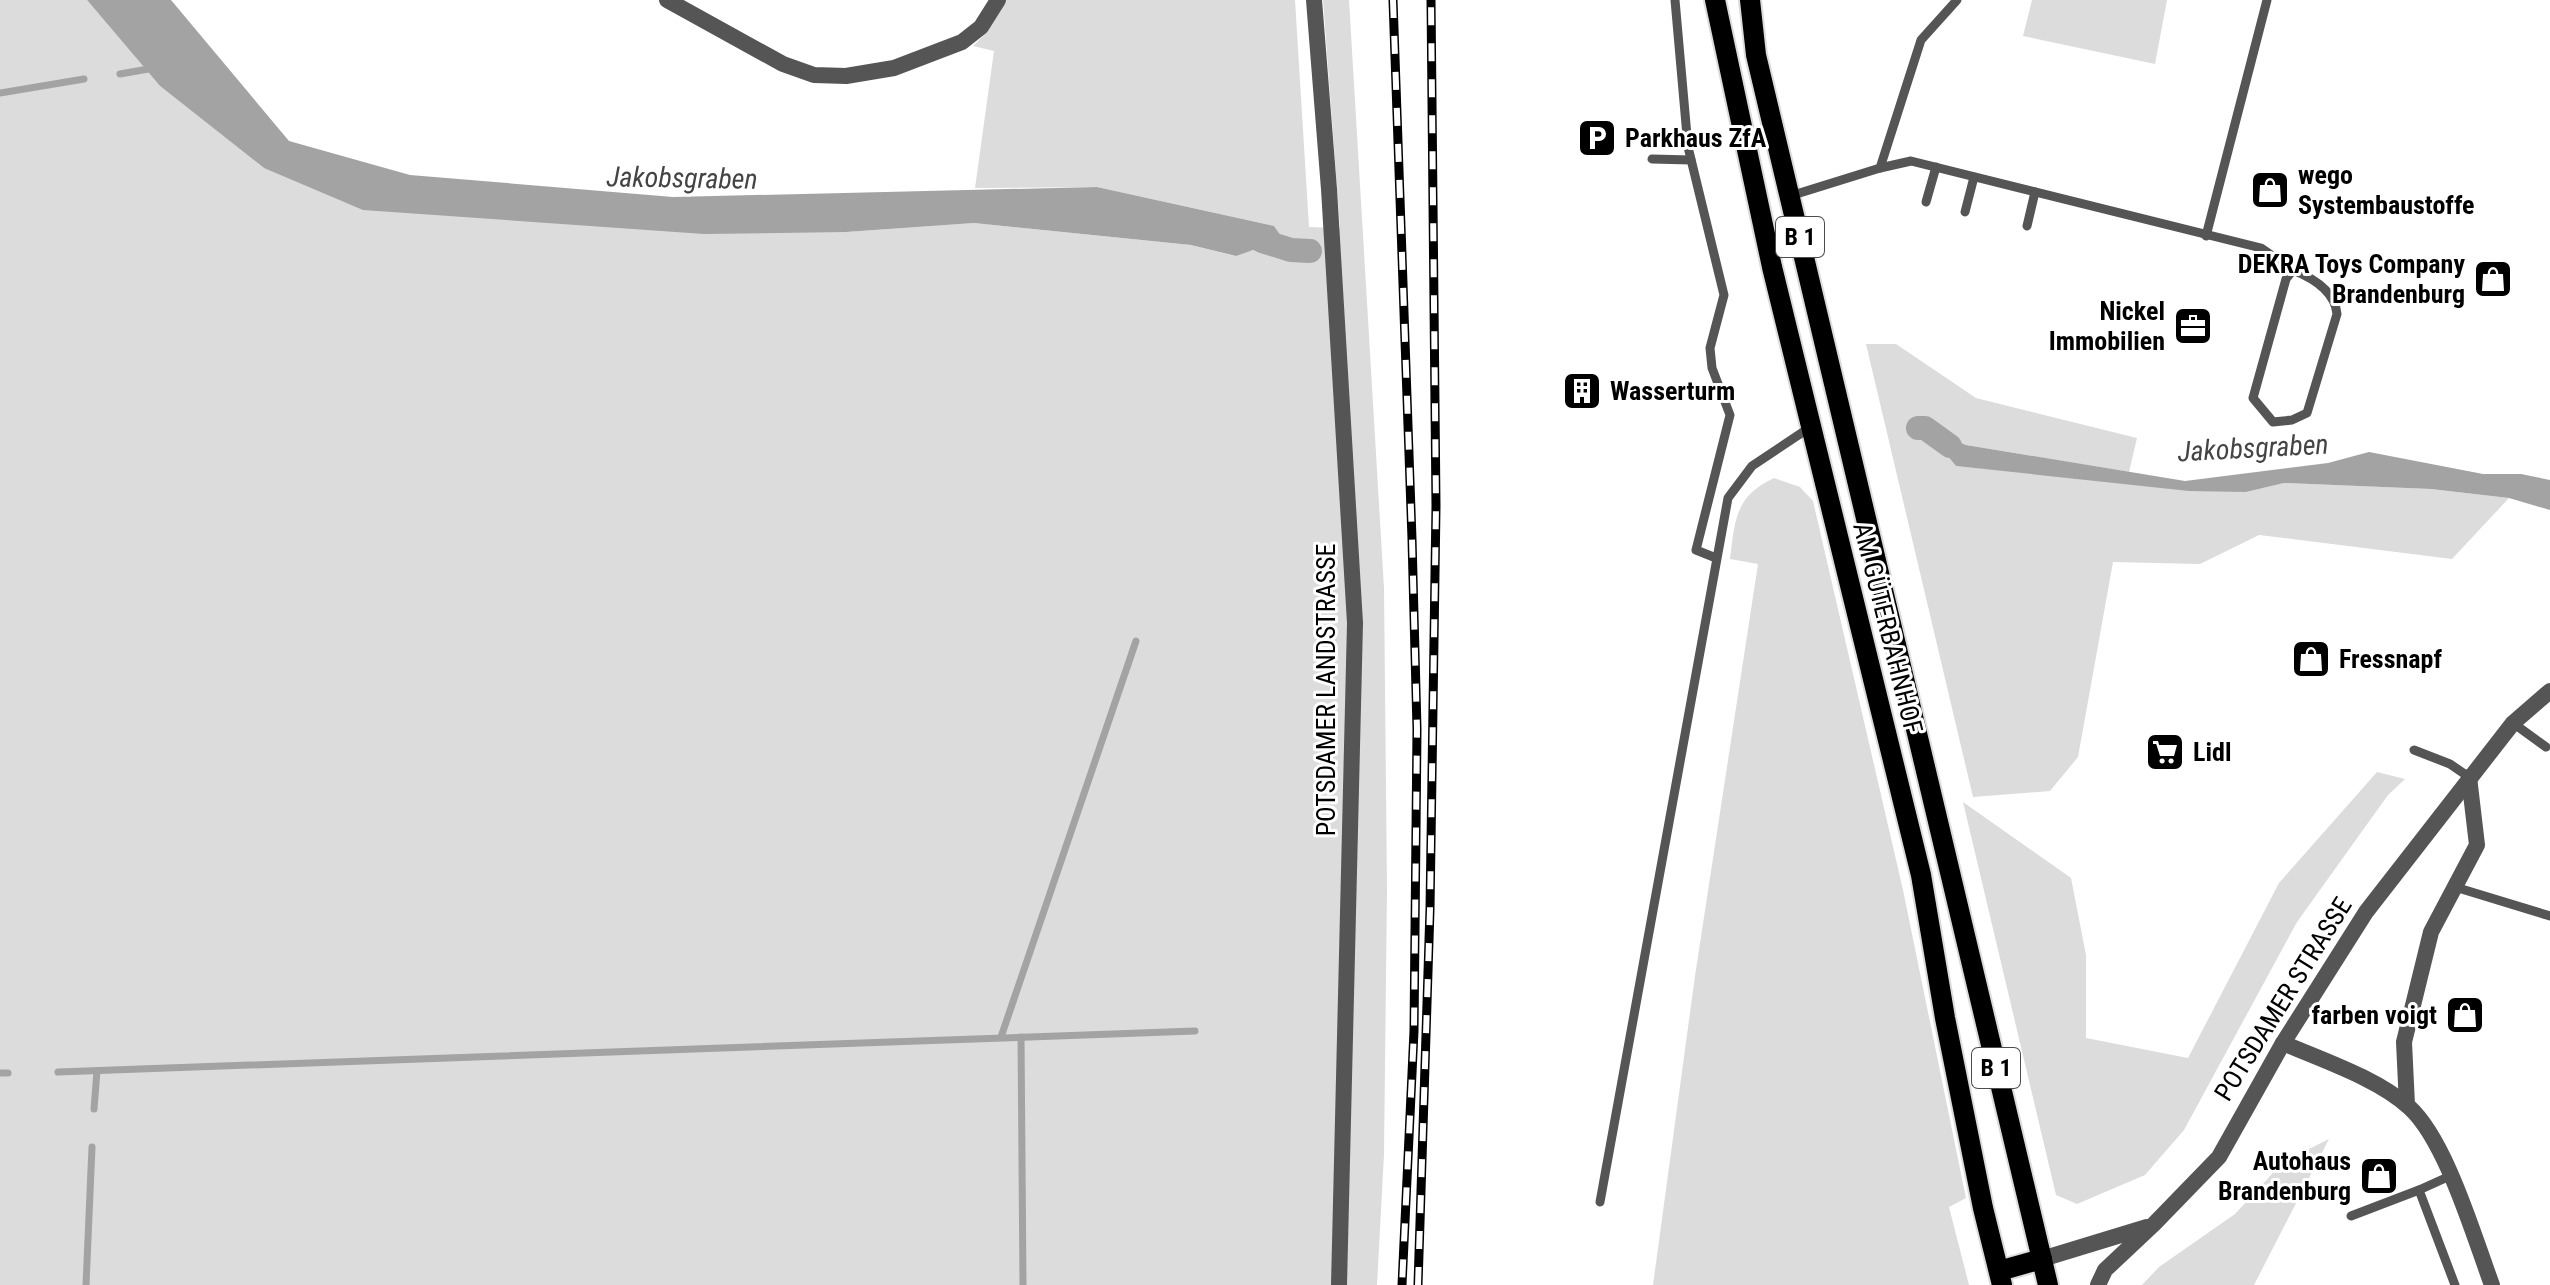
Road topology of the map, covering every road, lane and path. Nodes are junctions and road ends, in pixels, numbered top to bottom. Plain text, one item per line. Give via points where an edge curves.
1 (667, 0) edge
2 (998, 0) edge
3 (1314, 0) edge
4 (1675, 0) edge
5 (1750, 0) edge
6 (1957, 0) edge
7 (2267, 0) edge
8 (1716, 4) edge
9 (1652, 159) dead end
10 (1691, 160) junction
11 (1936, 167) junction
12 (1880, 168) junction
13 (1974, 177) junction
14 (2035, 192) junction
15 (1790, 196) junction
16 (1926, 202) dead end
17 (1965, 212) dead end
18 (2027, 226) dead end
19 (2206, 236) junction
20 (2293, 270) junction
21 (1843, 419) junction
22 (1812, 426) junction
23 (1716, 558) junction
24 (2550, 691) edge
25 (2513, 723) junction
26 (2546, 747) dead end
27 (2414, 750) dead end
28 (2469, 777) junction
29 (2455, 887) junction
30 (2550, 916) edge
31 (2283, 1043) junction
32 (2407, 1105) junction
33 (2450, 1176) junction
34 (2419, 1190) junction
35 (1600, 1202) dead end
36 (2351, 1216) dead end
37 (2154, 1224) junction
38 (2042, 1259) junction
39 (2001, 1278) edge
40 (1339, 1285) edge
41 (2048, 1285) edge
42 (2098, 1285) edge
43 (2455, 1285) edge
44 (2492, 1285) edge

1 - 2 street via 783,64 814,75 846,76 894,68 962,42 981,27
3 - 40 street, POTSDAMER LANDSTRASSE via 1355,623
4 - 10 lane
5 - 15 main road, AM GÜTERBAHNHOF / B 1 via 1756,55
6 - 12 lane via 1921,40
7 - 19 lane
8 - 22 main road, AM GÜTERBAHNHOF
9 - 10 lane
10 - 23 lane via 1724,295 1710,348 1730,415 1696,550
11 - 12 lane via 1911,161
11 - 13 lane
11 - 16 lane
12 - 15 lane
13 - 14 lane
13 - 17 lane
14 - 18 lane
14 - 19 lane
15 - 21 main road, AM GÜTERBAHNHOF / B 1
19 - 20 lane via 2261,248
20 - 20 lane via 2253,398 2273,422 2307,413 2337,314 2326,289
21 - 22 main road
21 - 38 main road, AM GÜTERBAHNHOF / B 1
22 - 23 lane via 1752,466 1736,487 1728,498
22 - 39 main road, AM GÜTERBAHNHOF via 1921,875 1948,1032
23 - 35 lane
24 - 25 street, POTSDAMER STRASSE
25 - 26 lane
25 - 28 street, POTSDAMER STRASSE
27 - 28 lane
28 - 29 street via 2477,845
28 - 31 street, POTSDAMER STRASSE via 2366,912
29 - 30 lane
29 - 32 street via 2431,932 2404,1042
31 - 32 street
31 - 37 street, POTSDAMER STRASSE via 2219,1157
32 - 33 street via 2433,1137
33 - 34 lane
33 - 44 street
34 - 36 lane
34 - 43 lane
37 - 38 street, POTSDAMER STRASSE
37 - 42 street via 2105,1270
38 - 39 main road
38 - 41 main road, B 1

